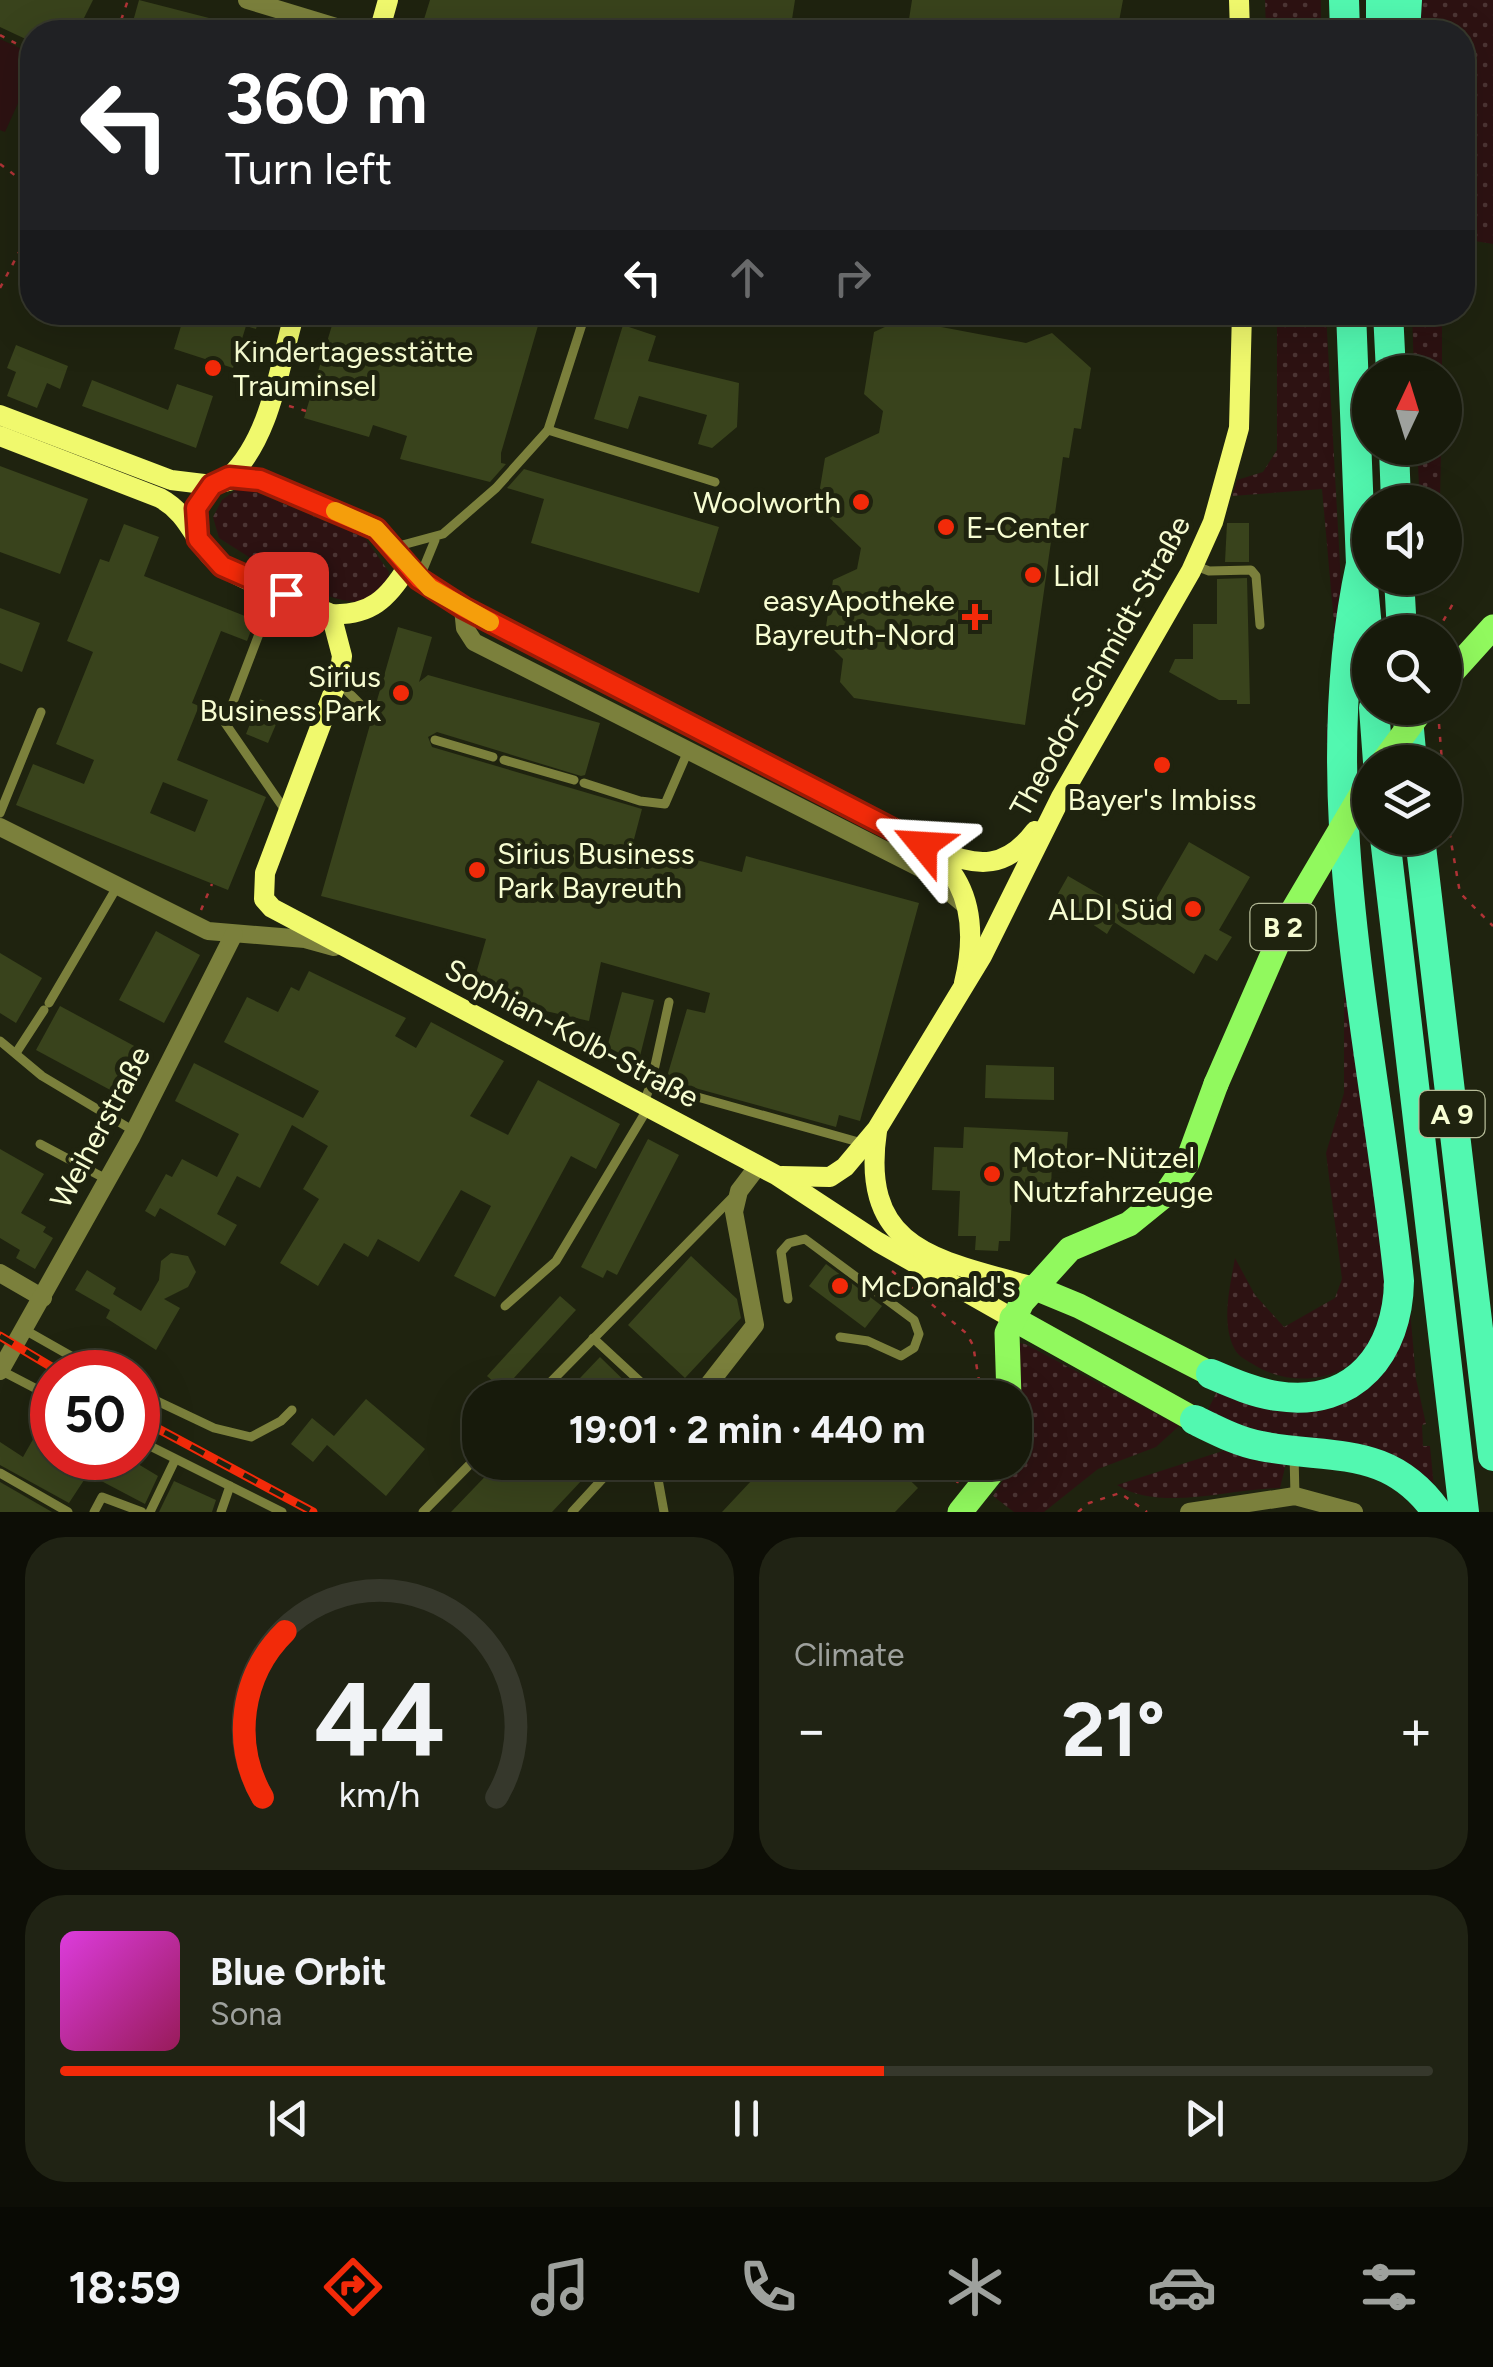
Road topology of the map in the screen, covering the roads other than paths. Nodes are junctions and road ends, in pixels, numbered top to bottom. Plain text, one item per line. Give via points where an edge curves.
1 (247, 0) edge
2 (313, 20) edge
3 (292, 325) edge
4 (581, 325) edge
5 (1242, 325) edge
6 (1352, 325) edge
7 (1389, 325) edge
8 (1390, 355) edge
9 (0, 415) edge
10 (548, 430) junction
11 (43, 432) junction
12 (260, 432) junction
13 (0, 436) edge
14 (171, 480) junction
15 (220, 481) junction
16 (715, 482) dead end
17 (1358, 485) edge
18 (286, 490) junction
19 (194, 528) junction
20 (435, 540) junction
21 (395, 548) junction
22 (1194, 564) junction
23 (413, 573) junction
24 (276, 590) junction
25 (1354, 595) edge
26 (464, 608) junction
27 (331, 614) junction
28 (1260, 626) dead end
29 (1493, 627) edge
30 (1462, 661) edge
31 (337, 681) junction
32 (366, 710) dead end
33 (41, 712) dead end
34 (1409, 725) edge
35 (435, 740) dead end
36 (1394, 745) edge
37 (688, 751) junction
38 (493, 757) dead end
39 (504, 760) dead end
40 (1060, 797) junction
41 (1352, 810) edge
42 (0, 813) edge
43 (288, 814) junction
44 (0, 827) edge
45 (923, 845) junction
46 (1387, 855) edge
47 (1422, 855) edge
48 (117, 887) junction
49 (968, 908) junction
50 (234, 934) junction
51 (358, 953) junction
52 (964, 983) junction
53 (669, 1002) dead end
54 (0, 1041) edge
55 (16, 1054) junction
56 (651, 1084) junction
57 (645, 1106) junction
58 (134, 1131) junction
59 (872, 1137) junction
60 (40, 1144) dead end
61 (767, 1171) junction
62 (108, 1180) junction
63 (740, 1191) junction
64 (0, 1273) edge
65 (1034, 1287) junction
66 (43, 1298) junction
67 (788, 1299) dead end
68 (505, 1306) dead end
69 (1012, 1318) junction
70 (840, 1337) dead end
71 (21, 1338) junction
72 (593, 1338) junction
73 (49, 1350) edge
74 (0, 1371) edge
75 (1211, 1374) joint
76 (552, 1380) edge
77 (638, 1380) edge
78 (712, 1380) edge
79 (1007, 1380) edge
80 (30, 1386) edge
81 (160, 1402) edge
82 (292, 1410) dead end
83 (1195, 1420) joint
84 (1294, 1450) junction
85 (160, 1452) edge
86 (1493, 1456) edge
87 (176, 1460) junction
88 (0, 1472) edge
89 (462, 1472) edge
90 (601, 1480) edge
91 (658, 1480) edge
92 (987, 1480) edge
93 (230, 1486) junction
94 (1295, 1496) junction
95 (68, 1512) edge
96 (94, 1512) edge
97 (146, 1512) edge
98 (221, 1512) edge
99 (282, 1512) edge
100 (423, 1512) edge
101 (572, 1512) edge
102 (664, 1512) edge
103 (960, 1512) edge
104 (1189, 1512) edge
105 (1354, 1512) edge
106 (1437, 1512) edge
107 (1464, 1512) edge

1 - 2 street
3 - 12 main road
4 - 10 lane
5 - 22 main road, Theodor-Schmidt-Straße via 1239,428
6 - 17 highway
7 - 8 highway
9 - 11 main road
10 - 16 lane
10 - 20 lane via 496,488
11 - 13 main road
11 - 14 main road
12 - 14 main road via 220,468
12 - 15 main road via 246,461
12 - 18 main road via 265,466
13 - 19 main road via 160,498
14 - 15 main road
15 - 18 main road via 244,477
15 - 19 main road via 196,508
18 - 21 main road via 376,529
19 - 24 main road via 222,566
20 - 21 lane
20 - 23 lane
21 - 23 main road
22 - 28 lane via 1209,571 1250,570
22 - 40 main road, Theodor-Schmidt-Straße
23 - 26 main road
23 - 27 main road via 377,605
24 - 27 main road
24 - 43 lane via 224,723
25 - 75 highway via 1343,786 1398,1266 1396,1319 1373,1366 1318,1396 1275,1396
26 - 37 street via 474,642
26 - 45 main road
27 - 31 main road via 342,656
29 - 30 main road
31 - 32 lane
31 - 43 main road
33 - 42 lane
34 - 36 main road, bridge
35 - 38 lane
37 - 39 lane via 664,804
37 - 49 street via 922,869
40 - 45 main road via 1025,845 999,862 968,863
40 - 52 main road, Theodor-Schmidt-Straße
41 - 65 main road, B 2, bridge via 1289,917 1187,1163 1166,1194 1129,1224 1070,1250
43 - 51 main road via 265,873 264,899
44 - 48 street
45 - 49 main road via 956,876
46 - 107 highway, A 9
47 - 86 highway, A 9
48 - 50 street via 194,925
48 - 55 lane
49 - 52 main road via 971,955
50 - 51 street
50 - 58 street, Weiherstraße
51 - 57 main road, Sophian-Kolb-Straße
52 - 59 main road, Theodor-Schmidt-Straße
53 - 56 lane
54 - 55 lane
55 - 58 lane
56 - 57 lane
56 - 59 lane
57 - 61 main road, Sophian-Kolb-Straße
57 - 68 lane via 556,1261
58 - 62 street, Weiherstraße
59 - 61 main road via 830,1177
59 - 65 main road via 874,1186 888,1220 904,1237 946,1262
60 - 62 lane
61 - 63 street
61 - 69 main road, Sophian-Kolb-Straße
62 - 66 street, Weiherstraße
63 - 72 lane
63 - 78 street via 734,1212 755,1324
64 - 66 street
65 - 69 main road, B 2
65 - 75 main road
66 - 71 street, Weiherstraße
67 - 70 lane via 781,1254 805,1238 914,1320 919,1334 912,1351 898,1356
69 - 79 main road, B 2
69 - 83 main road
71 - 73 lane
71 - 74 street, Weiherstraße
72 - 76 lane
72 - 77 lane
74 - 80 lane
81 - 82 lane via 251,1437
83 - 84 highway via 1258,1446
84 - 94 lane
84 - 106 highway via 1374,1461 1412,1484
85 - 87 lane
87 - 93 lane
87 - 97 lane
88 - 95 lane
89 - 100 lane
90 - 101 lane
91 - 102 lane
92 - 103 main road
93 - 98 lane
93 - 99 lane
94 - 104 street
94 - 105 street
96 - 97 lane via 102,1497

